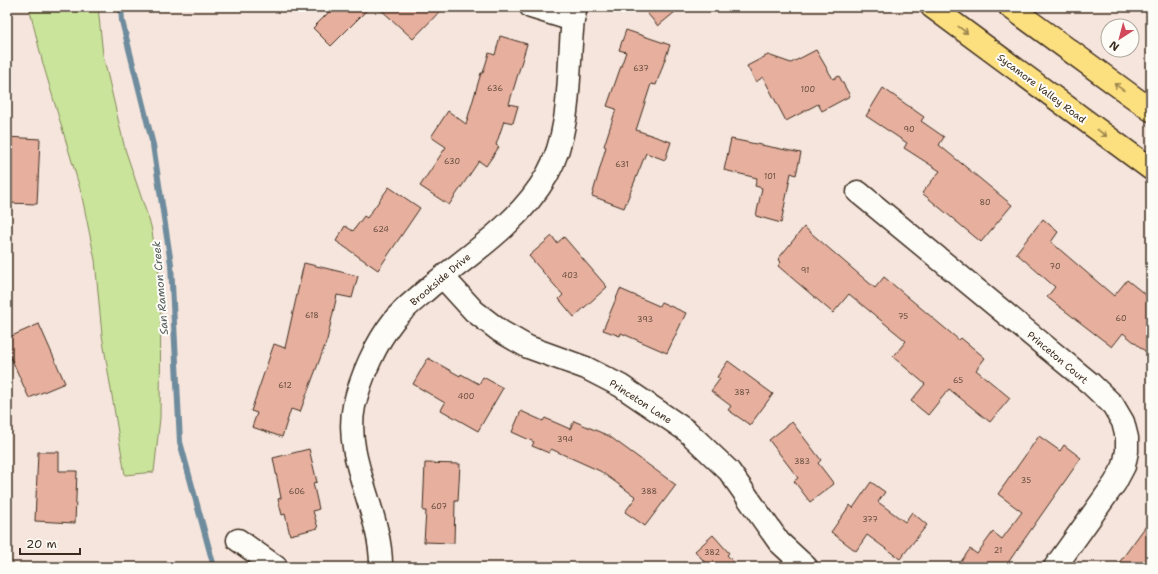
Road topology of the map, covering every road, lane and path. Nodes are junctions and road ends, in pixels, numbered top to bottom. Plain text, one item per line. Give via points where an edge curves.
1 (531, 7) edge
2 (932, 7) edge
3 (1010, 7) edge
4 (574, 14) edge
5 (1151, 110) edge
6 (1151, 169) edge
7 (858, 192) dead end
8 (442, 277) junction
9 (238, 540) dead end
10 (276, 567) edge
11 (381, 567) edge
12 (806, 567) edge
13 (1055, 567) edge

1 - 4 street
2 -> 6 main road, Sycamore Valley Road
5 -> 3 main road
4 - 8 street, Brookside Drive via 563,130 557,153 547,174 538,190 521,210
7 - 13 street, Princeton Court via 1091,384 1113,405 1123,422 1127,438 1124,466 1115,483
8 - 11 street, Brookside Drive via 395,319 383,335 372,356 355,405 351,428 353,445 373,514
8 - 12 street, Princeton Lane via 474,311 500,331 528,347 586,368 621,386 687,431 729,471 779,542
9 - 10 street

